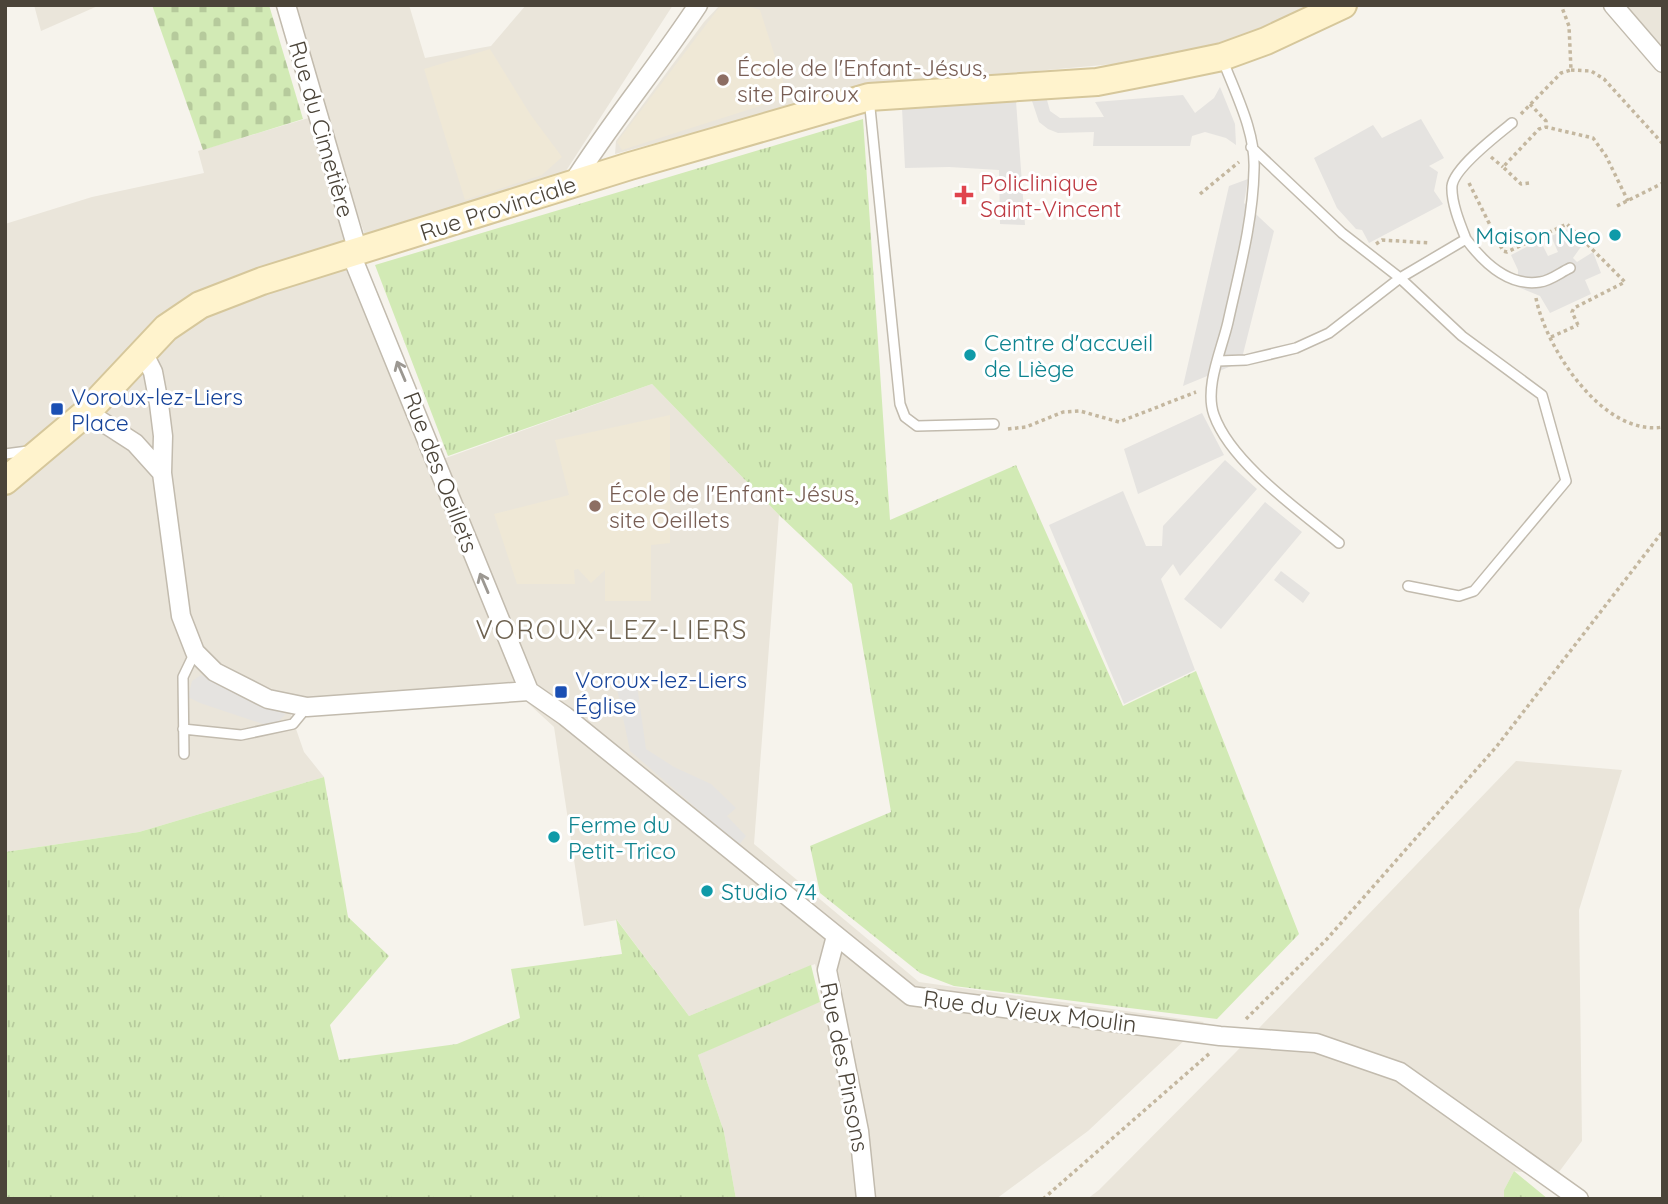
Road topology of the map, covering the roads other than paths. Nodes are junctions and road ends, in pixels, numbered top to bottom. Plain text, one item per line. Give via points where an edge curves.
1 (286, 5) edge
2 (698, 5) edge
3 (1343, 5) edge
4 (1613, 5) edge
5 (1222, 57) junction
6 (1663, 63) edge
7 (869, 97) junction
8 (1512, 123) road end
9 (1251, 147) junction
10 (572, 184) junction
11 (1466, 239) junction
12 (355, 253) junction
13 (1570, 268) dead end
14 (1400, 278) junction
15 (143, 352) junction
16 (1218, 362) junction
17 (87, 412) junction
18 (994, 424) road end
19 (44, 449) junction
20 (5, 454) edge
21 (162, 473) junction
22 (5, 481) edge
23 (1339, 543) dead end
24 (1408, 586) dead end
25 (195, 652) junction
26 (529, 691) junction
27 (307, 707) junction
28 (183, 729) junction
29 (184, 754) dead end
30 (836, 936) junction
31 (866, 1199) edge
32 (1579, 1199) edge

1 - 12 street, Rue du Cimetière
2 - 10 street via 609,125
3 - 5 main road, Rue Provinciale via 1314,22
4 - 6 street
5 - 7 main road, Rue Provinciale via 1097,82
5 - 9 lane
7 - 10 main road, Rue Provinciale
7 - 18 lane via 900,404 905,417 917,426
8 - 11 lane via 1481,149 1452,186
9 - 14 lane via 1342,233
9 - 16 lane via 1255,168 1246,240
10 - 12 main road, Rue Provinciale
11 - 13 lane via 1504,277 1540,282
11 - 14 lane
12 - 15 main road, Rue Provinciale via 200,305 166,327
26 -> 12 street, Rue des Oeillets
14 - 16 lane via 1329,333 1296,348
14 - 24 lane via 1462,336 1542,396 1566,481 1474,591 1459,596
15 - 17 main road, Rue Provinciale
15 - 21 street via 153,372 159,404
16 - 23 lane via 1211,386 1213,413 1224,435 1266,481
17 - 19 main road
17 - 21 street via 135,443
19 - 20 lane
19 - 22 main road
21 - 25 street via 181,616
25 - 27 street via 215,672 268,699
25 - 28 lane via 183,677
26 - 27 street
26 - 30 street, Rue du Vieux Moulin
27 - 28 lane via 293,724 241,736
28 - 29 lane
30 - 31 street, Rue des Pinsons via 827,970 859,1131
30 - 32 street, Rue du Vieux Moulin via 911,996 1229,1037 1316,1043 1400,1072

